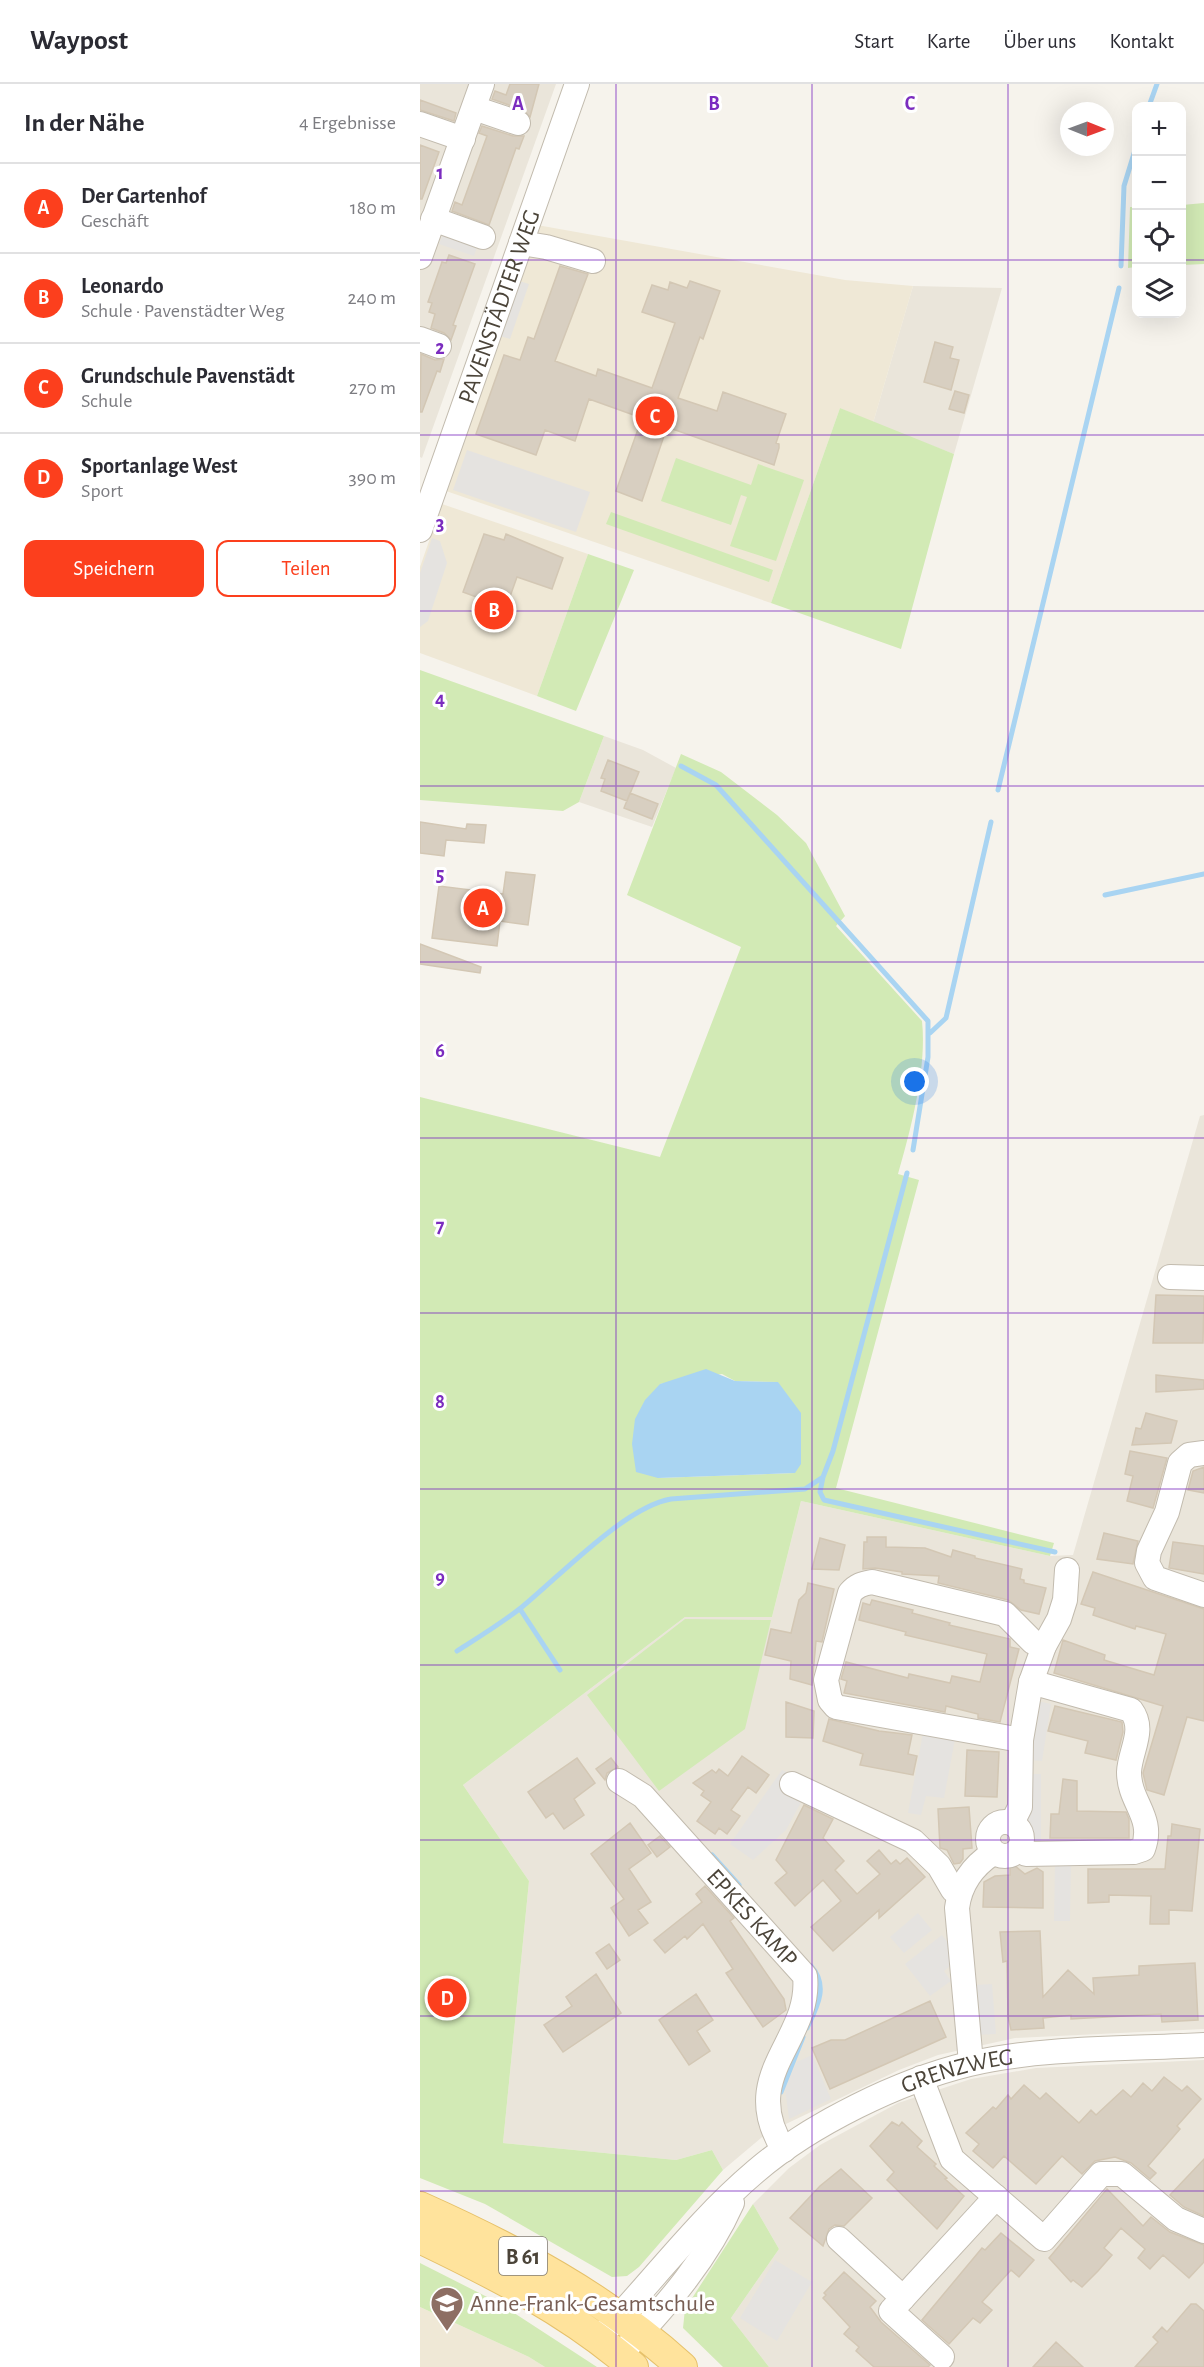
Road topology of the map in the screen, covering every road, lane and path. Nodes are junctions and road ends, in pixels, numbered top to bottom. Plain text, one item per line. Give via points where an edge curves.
1 (482, 84) edge
2 (577, 84) edge
3 (474, 108) junction
4 (518, 123) dead end
5 (420, 124) edge
6 (463, 139) junction
7 (434, 219) junction
8 (483, 237) dead end
9 (521, 243) junction
10 (420, 257) edge
11 (593, 261) dead end
12 (420, 530) edge
13 (1170, 1277) dead end
14 (1204, 1278) edge
15 (1204, 1453) edge
16 (1067, 1570) dead end
17 (1204, 1595) edge
18 (1044, 1646) junction
19 (1031, 1682) junction
20 (1021, 1740) junction
21 (619, 1780) dead end
22 (792, 1784) dead end
23 (1012, 1823) junction
24 (1020, 1849) junction
25 (993, 1853) junction
26 (959, 1893) junction
27 (1204, 2045) edge
28 (971, 2063) junction
29 (921, 2078) junction
30 (784, 2150) junction
31 (996, 2197) junction
32 (420, 2207) edge
33 (1204, 2231) edge
34 (420, 2238) edge
35 (839, 2239) dead end
36 (897, 2304) junction
37 (630, 2324) junction
38 (617, 2354) edge
39 (942, 2357) dead end
40 (682, 2367) edge

1 - 3 street
2 - 9 street, PAVENSTÄDTER WEG
3 - 4 street
3 - 6 street
5 - 6 street
6 - 7 street
7 - 8 street
7 - 10 street
9 - 11 street via 546,246
9 - 12 street, PAVENSTÄDTER WEG
13 - 14 street
15 - 17 street via 1189,1455 1180,1463 1167,1512 1147,1563 1155,1578
16 - 18 street via 1065,1600
18 - 19 street
18 - 20 street via 1033,1642 1005,1614 864,1583 850,1593 826,1680 830,1700 836,1707
19 - 20 street
19 - 24 street via 1131,1710 1137,1717 1139,1726 1129,1774 1148,1835 1143,1849 1134,1852 1026,1854
20 - 23 street via 1020,1807
21 - 30 street, EPKES KAMP via 643,1796 805,1976 807,1993 768,2088 769,2116
22 - 26 street via 913,1841
23 - 24 street via 1020,1830
23 - 25 street via 1000,1822 990,1830 987,1842
24 - 25 street via 1007,1857
25 - 26 street via 979,1862
26 - 28 street via 960,1954
27 - 28 street, GRENZWEG
28 - 29 street, GRENZWEG
29 - 30 street, GRENZWEG via 868,2102
29 - 31 street via 952,2159
30 - 37 street, GRENZWEG via 739,2187
31 - 33 street via 1044,2238 1101,2174 1122,2174 1176,2219
31 - 36 street
32 - 37 main road, B 61 via 520,2255
34 - 38 main road, B 61 via 510,2283 579,2324
35 - 36 street
36 - 39 street
37 - 38 street, GRENZWEG
37 - 40 main road, B 61

